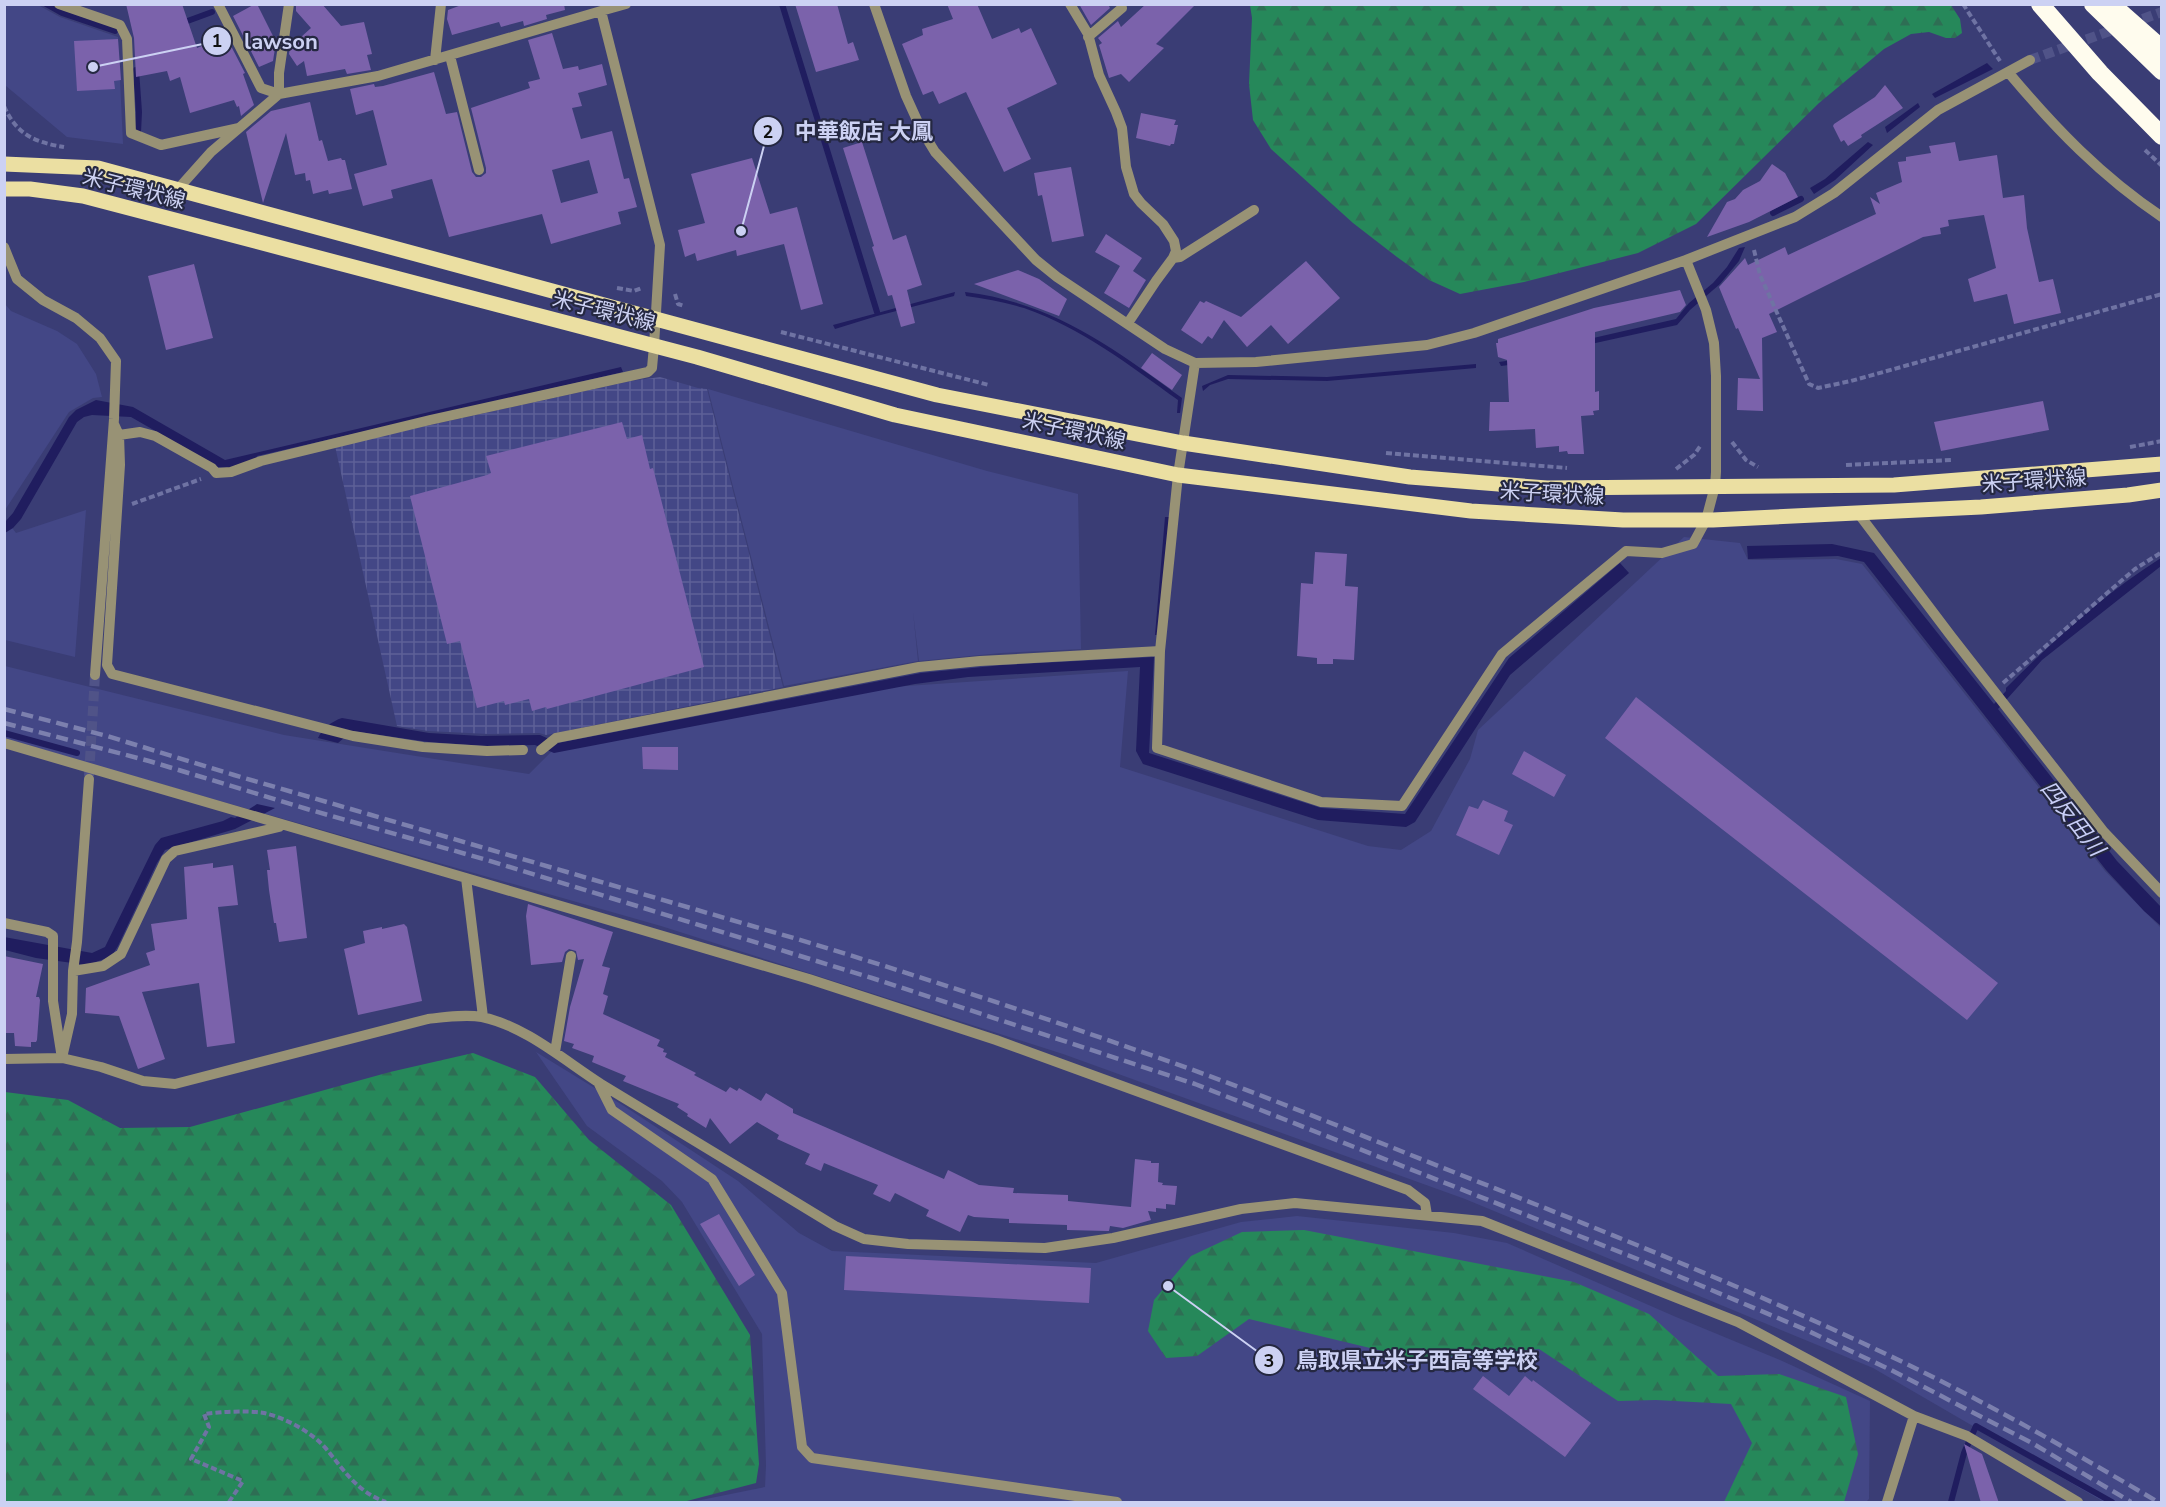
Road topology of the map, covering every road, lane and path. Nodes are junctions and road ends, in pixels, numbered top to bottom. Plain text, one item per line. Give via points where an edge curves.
1 (60, 4) edge
2 (289, 4) edge
3 (441, 4) edge
4 (626, 4) edge
5 (874, 4) edge
6 (1070, 4) edge
7 (1963, 4) edge
8 (2040, 4) edge
9 (2093, 4) edge
10 (2111, 4) edge
11 (219, 8) edge
12 (1122, 8) dead end
13 (601, 11) junction
14 (1088, 37) junction
15 (2162, 49) edge
16 (450, 56) junction
17 (435, 60) junction
18 (2030, 60) tunnel mouth
19 (2162, 71) edge
20 (2008, 72) junction
21 (279, 94) junction
22 (239, 128) junction
23 (2162, 136) edge
24 (4, 164) edge
25 (479, 170) dead end
26 (4, 189) edge
27 (178, 189) junction
28 (1254, 210) dead end
29 (2162, 217) edge
30 (1753, 233) junction
31 (4, 247) edge
32 (1173, 258) junction
33 (1686, 260) junction
34 (675, 294) dead end
35 (2162, 294) edge
36 (694, 309) dead end
37 (656, 319) junction
38 (1128, 323) junction
39 (773, 330) dead end
40 (654, 346) junction
41 (1195, 363) junction
42 (997, 387) dead end
43 (114, 422) junction
44 (119, 435) junction
45 (1731, 439) dead end
46 (1704, 440) dead end
47 (2162, 441) edge
48 (1183, 443) junction
49 (2121, 448) dead end
50 (1382, 453) dead end
51 (1954, 460) dead end
52 (2162, 464) edge
53 (1835, 466) dead end
54 (1577, 469) dead end
55 (1763, 469) dead end
56 (1666, 471) dead end
57 (216, 473) junction
58 (1178, 474) junction
59 (1715, 486) junction
60 (2162, 490) edge
61 (117, 509) junction
62 (1858, 513) junction
63 (1706, 520) junction
64 (2162, 552) edge
65 (1161, 651) junction
66 (95, 675) tunnel mouth
67 (1996, 694) junction
68 (4, 743) edge
69 (523, 750) dead end
70 (542, 750) dead end
71 (89, 779) tunnel mouth
72 (282, 826) junction
73 (466, 878) junction
74 (2162, 893) edge
75 (4, 923) edge
76 (571, 956) dead end
77 (74, 969) junction
78 (483, 1017) junction
79 (555, 1052) junction
80 (62, 1058) junction
81 (4, 1059) edge
82 (598, 1082) junction
83 (1427, 1215) junction
84 (1914, 1416) junction
85 (1888, 1502) edge
86 (230, 1503) edge
87 (386, 1503) edge
88 (1117, 1503) edge
89 (2078, 1503) edge

1 - 22 street via 120,25 127,39 131,133 161,145
2 - 21 street
3 - 17 street
4 - 13 street
5 - 38 street via 906,96 934,152 1036,260
6 - 14 street
7 - 20 path
8 - 23 highway
9 - 19 highway
10 - 15 highway
11 - 21 street via 261,88
12 - 14 street
13 - 16 street
13 - 37 street via 660,245
14 - 32 street via 1122,128 1134,195 1174,241
16 - 17 street
16 - 25 street
17 - 21 street via 378,76
18 - 20 street
20 - 29 street via 2080,153
20 - 30 street via 1938,110 1834,193 1795,217
21 - 22 street
22 - 27 street
24 - 27 main road, 米子環状線 via 98,168
26 - 40 main road, 米子環状線 via 83,196
27 - 37 main road, 米子環状線
28 - 32 street
30 - 33 street
30 - 35 path via 1760,276 1809,384 1818,388
31 - 43 street via 17,279 43,300 76,318 100,338 116,361
32 - 38 street
33 - 41 street via 1474,333 1427,345 1256,362
33 - 59 street via 1714,343
34 - 36 path via 678,304
37 - 40 street
37 - 48 main road, 米子環状線 via 937,395
38 - 41 street via 1165,349
39 - 42 path
40 - 57 street via 652,368 638,375 430,420
40 - 58 main road, 米子環状線 via 895,415
41 - 48 street
43 - 44 street
43 - 66 street
44 - 57 street via 140,432 155,436
44 - 61 street
45 - 55 path via 1746,460
46 - 56 path via 1682,466
47 - 49 path
48 - 58 street
48 - 59 main road, 米子環状線 via 1410,477 1547,488
50 - 54 path
51 - 53 path
52 - 59 main road, 米子環状線 via 1894,485
57 - 61 path
58 - 63 main road, 米子環状線 via 1471,511 1623,520
58 - 65 street
59 - 63 street
60 - 62 main road, 米子環状線 via 1981,507
61 - 69 street via 107,665 112,674 353,736 423,747
62 - 63 main road, 米子環状線
62 - 67 street
63 - 65 street via 1693,544 1662,553 1626,551 1502,654 1402,806 1321,802 1157,748
64 - 67 path via 2135,569 2027,660
65 - 70 street via 919,667 555,738
67 - 74 street via 2104,832
68 - 72 street
71 - 77 street
72 - 73 street
72 - 77 street via 175,851 166,859 121,954 103,966
73 - 78 street
73 - 83 street via 996,1040 1408,1190 1425,1203
75 - 80 street via 53,936 53,1001
76 - 79 street
77 - 80 street via 72,1014
78 - 79 street
78 - 80 street via 428,1019 175,1084 143,1081
79 - 82 street
80 - 81 street
82 - 83 street via 835,1226 864,1239 1045,1248 1113,1239 1241,1209 1295,1203
82 - 88 street via 612,1110 712,1179 782,1293 802,1448 812,1458
83 - 84 street via 1482,1221 1738,1322
84 - 85 street
84 - 89 street via 1967,1436
86 - 87 path via 243,1481 191,1459 209,1427 204,1414 264,1413 303,1429 327,1449 358,1487

